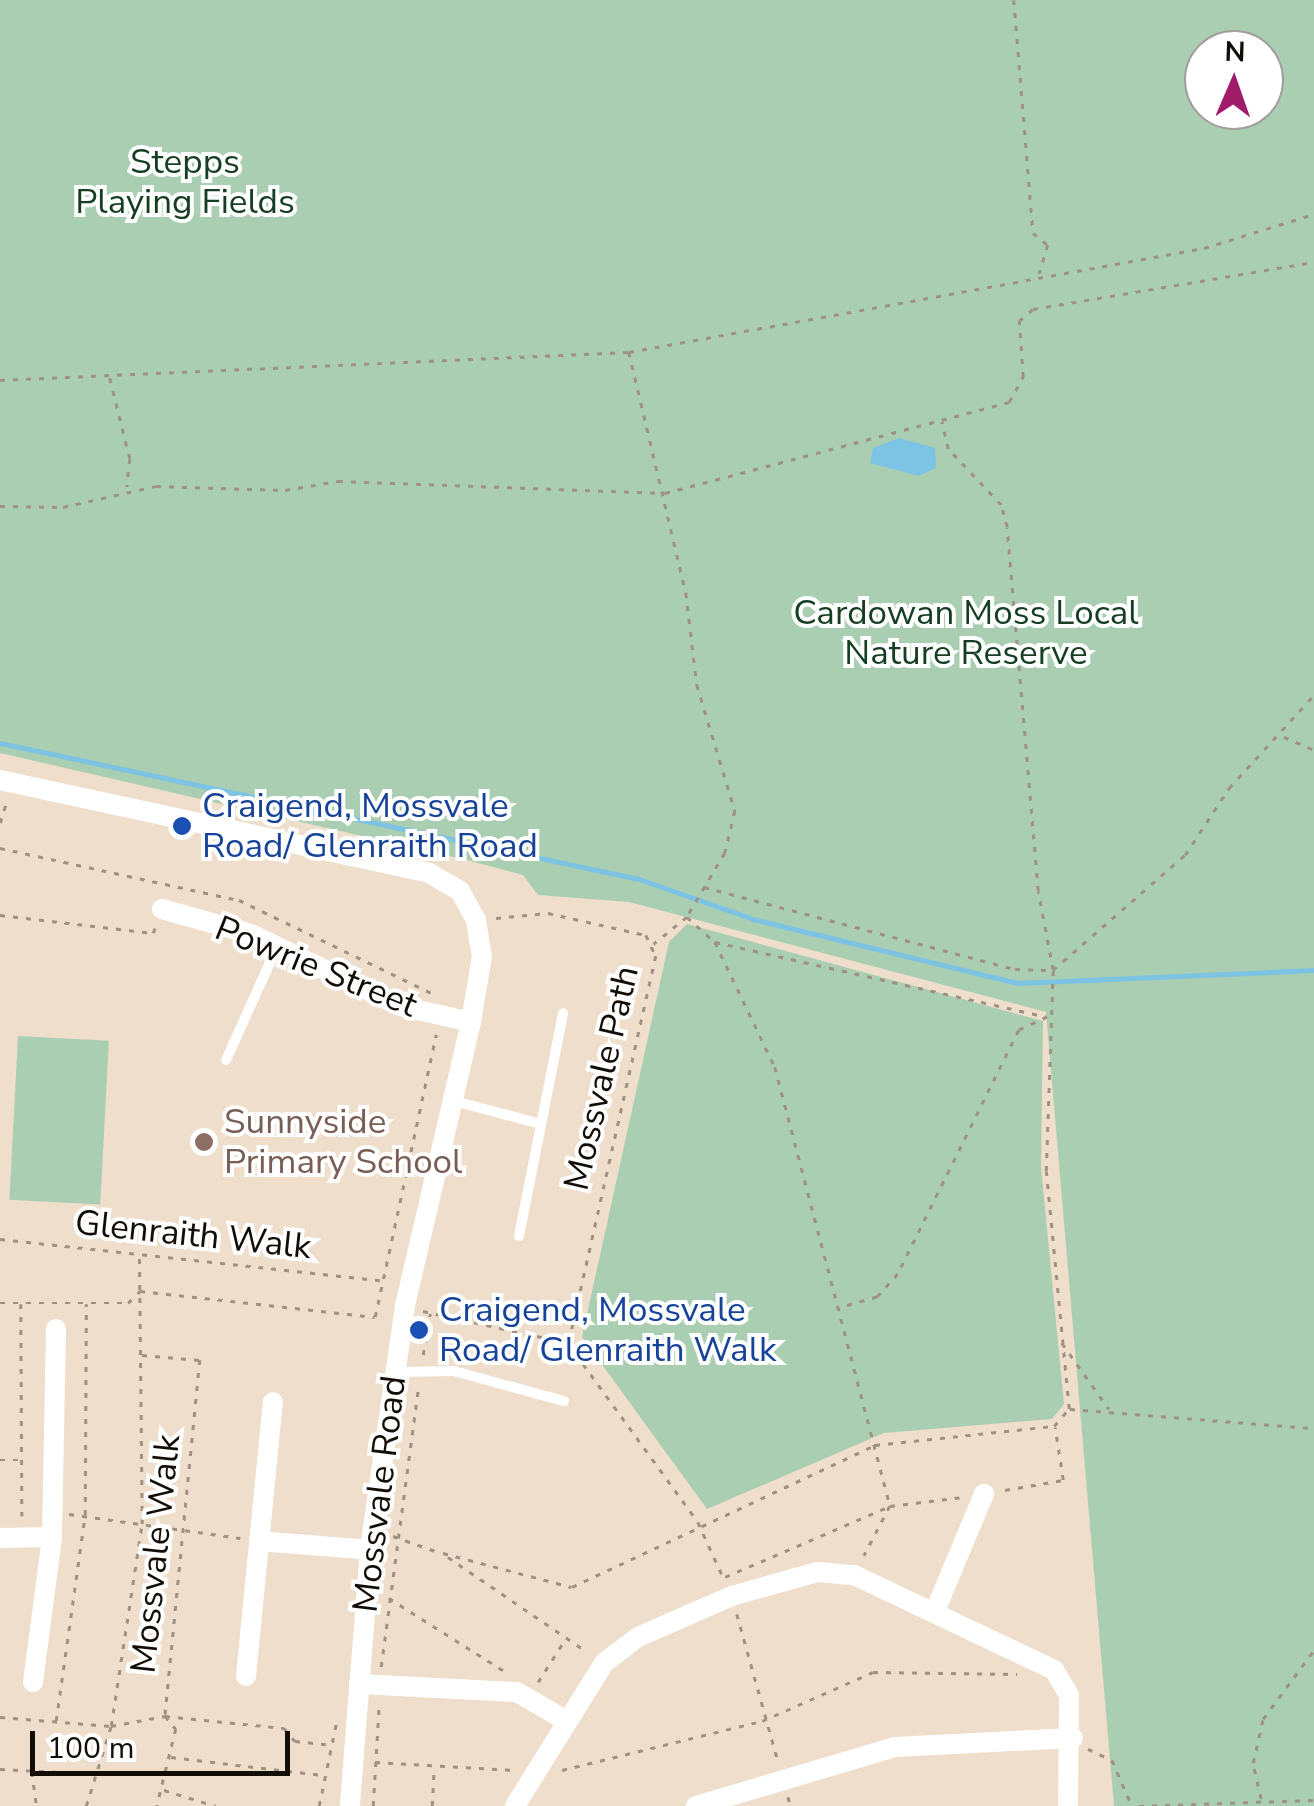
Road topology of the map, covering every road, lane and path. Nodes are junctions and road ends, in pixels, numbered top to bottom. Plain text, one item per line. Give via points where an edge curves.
1 (1014, 0) edge
2 (1314, 214) edge
3 (1314, 262) edge
4 (1038, 275) junction
5 (628, 352) junction
6 (110, 376) junction
7 (0, 380) edge
8 (942, 422) junction
9 (126, 488) junction
10 (665, 493) junction
11 (0, 506) edge
12 (1314, 695) edge
13 (1283, 736) junction
14 (1314, 750) edge
15 (6, 781) edge
16 (0, 824) edge
17 (0, 848) edge
18 (168, 884) junction
19 (704, 887) junction
20 (162, 910) junction
21 (0, 915) edge
22 (687, 917) junction
23 (476, 920) junction
24 (715, 942) junction
25 (654, 944) junction
26 (277, 947) junction
27 (1054, 970) junction
28 (563, 1013) dead end
29 (440, 1015) junction
30 (1047, 1017) junction
31 (471, 1022) junction
32 (226, 1060) dead end
33 (454, 1101) junction
34 (541, 1124) junction
35 (519, 1236) dead end
36 (0, 1239) edge
37 (139, 1254) junction
38 (382, 1280) junction
39 (140, 1291) junction
40 (378, 1300) junction
41 (0, 1302) edge
42 (21, 1303) junction
43 (86, 1303) junction
44 (404, 1306) junction
45 (839, 1308) junction
46 (430, 1312) junction
47 (56, 1328) dead end
48 (568, 1343) junction
49 (1062, 1343) junction
50 (141, 1354) junction
51 (395, 1372) junction
52 (420, 1372) junction
53 (564, 1401) dead end
54 (273, 1402) dead end
55 (1069, 1409) junction
56 (1110, 1410) junction
57 (1054, 1426) junction
58 (1314, 1428) edge
59 (875, 1445) junction
60 (0, 1460) edge
61 (22, 1460) junction
62 (984, 1494) junction
63 (890, 1506) junction
64 (53, 1514) junction
65 (86, 1515) junction
66 (698, 1522) junction
67 (142, 1524) junction
68 (184, 1529) junction
69 (394, 1536) junction
70 (22, 1537) junction
71 (52, 1537) junction
72 (0, 1538) edge
73 (259, 1541) junction
74 (370, 1550) junction
75 (443, 1554) junction
76 (854, 1575) junction
77 (728, 1587) junction
78 (388, 1597) junction
79 (934, 1611) junction
80 (566, 1638) junction
81 (1314, 1650) edge
82 (1036, 1662) junction
83 (604, 1663) junction
84 (246, 1676) dead end
85 (516, 1679) dead end
86 (33, 1682) dead end
87 (369, 1684) junction
88 (532, 1690) dead end
89 (342, 1714) dead end
90 (165, 1716) junction
91 (0, 1717) edge
92 (766, 1719) junction
93 (565, 1720) junction
94 (56, 1721) junction
95 (111, 1726) junction
96 (1073, 1738) junction
97 (326, 1744) junction
98 (170, 1756) junction
99 (376, 1762) junction
100 (434, 1765) junction
101 (0, 1769) edge
102 (32, 1770) junction
103 (535, 1772) junction
104 (101, 1774) junction
105 (323, 1775) junction
106 (163, 1790) junction
107 (788, 1796) edge
108 (1261, 1800) junction
109 (1314, 1800) edge
110 (1207, 1804) edge
111 (37, 1806) edge
112 (86, 1806) edge
113 (157, 1806) edge
114 (216, 1806) edge
115 (319, 1806) edge
116 (350, 1806) edge
117 (373, 1806) edge
118 (432, 1806) edge
119 (514, 1806) edge
120 (696, 1806) edge
121 (1068, 1806) edge
122 (1132, 1806) edge
123 (1139, 1806) edge

1 - 4 path via 1033,233 1048,244
2 - 4 path via 1204,248
3 - 8 path via 1033,309 1019,321 1023,377 1009,402
4 - 5 path
5 - 6 path
5 - 10 path
6 - 7 path
6 - 9 path via 130,459
8 - 10 path
8 - 27 path via 948,449 1001,505 1007,526 1038,891
9 - 10 path via 338,481
9 - 11 path via 63,507
10 - 19 path via 697,685 735,812
12 - 13 path
13 - 14 path
13 - 27 path via 1228,788 1155,887
15 - 16 path
15 - 23 street via 429,872 460,891
17 - 18 path
18 - 20 path
18 - 29 path via 238,900 430,991
19 - 22 path
19 - 27 path via 1015,969
20 - 21 path via 153,933
20 - 26 street, Powrie Street
22 - 24 path
22 - 25 path
23 - 25 path, Mossvale Path via 548,913
23 - 31 street, Mossvale Road via 482,956
24 - 30 path
24 - 45 path via 775,1067
25 - 48 path, Mossvale Path
26 - 29 street, Powrie Street via 400,1006
26 - 32 lane
27 - 30 path
28 - 34 lane
29 - 31 street, Powrie Street
29 - 38 path
30 - 45 path via 1019,1030 898,1274 877,1297
30 - 49 path via 1046,1170
31 - 33 street, Mossvale Road
33 - 34 lane
33 - 44 street, Mossvale Road
34 - 35 lane
36 - 37 path, Glenraith Walk
37 - 38 path, Glenraith Walk
37 - 39 path, Mossvale Walk
38 - 40 path
39 - 40 path, Glenraith Walk via 375,1317
39 - 43 path, Glenraith Walk via 128,1303
39 - 50 path, Mossvale Walk
40 - 44 path
41 - 42 path, Glenraith Walk
42 - 43 path, Glenraith Walk
42 - 61 path
43 - 65 path
44 - 46 path
44 - 51 street, Mossvale Road
45 - 59 path
46 - 48 path
46 - 52 path
47 - 64 street
48 - 66 path
49 - 55 path
49 - 56 path
50 - 67 path, Mossvale Walk
50 - 68 path, Mossvale Walk via 200,1360
51 - 52 lane
51 - 74 street, Mossvale Road
52 - 53 lane via 454,1371
52 - 69 path
54 - 73 street
55 - 56 path
55 - 57 path
56 - 58 path
57 - 59 path
57 - 62 path via 1063,1480
59 - 63 path
59 - 66 path
60 - 61 path
61 - 70 path
62 - 63 path
62 - 79 street
63 - 76 path
63 - 77 path
64 - 65 path
64 - 71 street
65 - 67 path
65 - 94 path
66 - 75 path via 572,1587
66 - 77 path
67 - 68 path
67 - 95 path, Mossvale Walk
68 - 73 path
68 - 90 path, Mossvale Walk
69 - 75 path
69 - 78 path
70 - 71 street
70 - 72 street
71 - 86 street
73 - 74 street
73 - 84 street
74 - 87 street, Mossvale Road
75 - 80 path
76 - 77 street via 817,1572
76 - 79 street
77 - 83 street
77 - 92 path
78 - 85 path
78 - 87 path
79 - 82 street
80 - 83 path
80 - 88 path
81 - 108 path via 1258,1731
82 - 92 path via 1027,1674 873,1672
82 - 96 street via 1069,1696
83 - 93 street
87 - 93 street via 517,1692
87 - 99 path
87 - 116 street, Mossvale Road
89 - 97 path
90 - 95 path
90 - 97 path via 284,1728 295,1742
90 - 98 path, Mossvale Walk via 176,1729
91 - 94 path
92 - 103 path
92 - 107 path
93 - 103 street
94 - 95 path
95 - 104 path, Mossvale Walk
96 - 107 street via 895,1746
96 - 121 street
96 - 122 path via 1112,1760
97 - 105 path
98 - 105 path
98 - 106 path, Mossvale Walk
99 - 100 path
99 - 117 path
100 - 103 path
100 - 118 path
101 - 102 path
102 - 104 path
102 - 111 path
103 - 119 street
104 - 112 path, Mossvale Walk
105 - 115 path
106 - 113 path, Mossvale Walk
106 - 114 path
107 - 120 street
108 - 109 path
108 - 110 path
110 - 123 path

